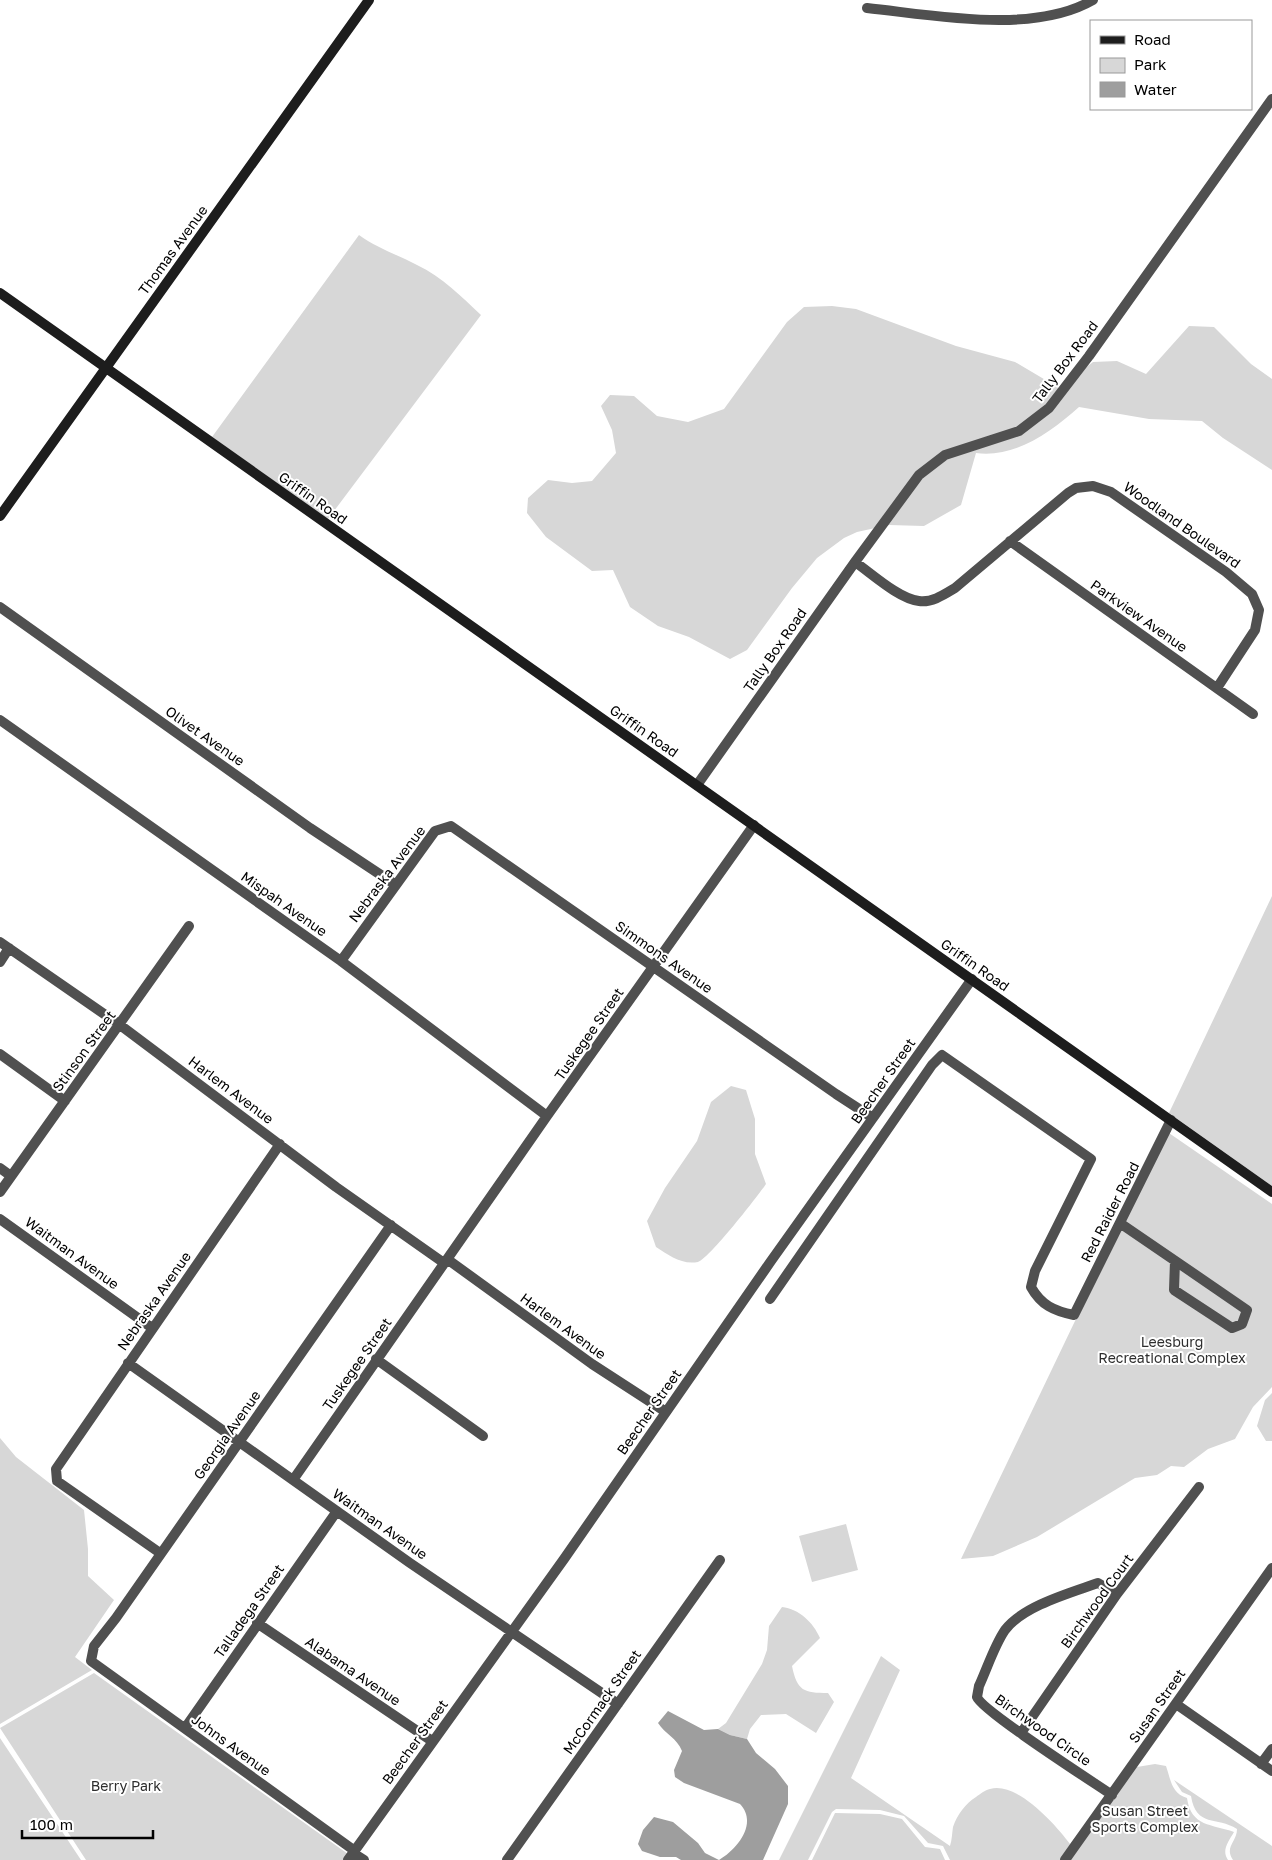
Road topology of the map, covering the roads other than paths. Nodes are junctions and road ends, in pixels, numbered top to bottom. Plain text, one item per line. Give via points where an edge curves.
1 (369, 0) edge
2 (1093, 0) edge
3 (867, 8) dead end
4 (1272, 99) edge
5 (0, 293) edge
6 (105, 368) junction
7 (0, 516) edge
8 (1010, 541) junction
9 (854, 562) junction
10 (0, 607) edge
11 (1217, 688) junction
12 (1253, 714) dead end
13 (0, 720) edge
14 (697, 785) junction
15 (754, 825) junction
16 (438, 829) joint
17 (396, 885) junction
18 (189, 926) dead end
19 (0, 942) edge
20 (9, 948) junction
21 (341, 961) junction
22 (0, 962) edge
23 (653, 966) junction
24 (972, 980) junction
25 (120, 1025) junction
26 (0, 1054) edge
27 (65, 1101) junction
28 (547, 1116) junction
29 (873, 1118) junction
30 (1172, 1120) junction
31 (280, 1144) junction
32 (0, 1168) edge
33 (11, 1176) junction
34 (0, 1192) edge
35 (1272, 1192) edge
36 (0, 1219) edge
37 (1120, 1222) junction
38 (391, 1225) junction
39 (445, 1261) junction
40 (1175, 1261) junction
41 (770, 1299) dead end
42 (152, 1328) junction
43 (376, 1359) junction
44 (128, 1363) junction
45 (666, 1412) junction
46 (483, 1436) dead end
47 (239, 1443) junction
48 (293, 1480) junction
49 (1199, 1487) dead end
50 (337, 1511) junction
51 (160, 1553) junction
52 (720, 1560) dead end
53 (1272, 1568) edge
54 (1117, 1594) junction
55 (257, 1623) junction
56 (512, 1632) junction
57 (91, 1661) joint
58 (618, 1704) junction
59 (1176, 1704) junction
60 (185, 1728) junction
61 (1021, 1733) junction
62 (432, 1741) junction
63 (1272, 1749) edge
64 (1262, 1764) junction
65 (1272, 1772) edge
66 (1112, 1795) junction
67 (352, 1855) edge
68 (364, 1860) edge
69 (507, 1860) edge
70 (1065, 1860) edge

1 - 6 street, Thomas Avenue
2 - 3 street via 1044,17 998,21
4 - 9 street, Tally Box Road via 1049,408 1019,431 968,446 933,462 907,489
5 - 6 street, Griffin Road
6 - 7 street, Thomas Avenue
6 - 14 street, Griffin Road
8 - 9 street, Woodland Boulevard via 955,588 925,601 912,600 900,594
8 - 11 street, Parkview Avenue
8 - 11 street, Woodland Boulevard via 1068,493 1076,488 1093,486 1111,492 1226,572 1252,594 1258,620 1251,640
9 - 14 street, Tally Box Road
10 - 17 street, Olivet Avenue via 310,828
11 - 12 street, Parkview Avenue
13 - 21 street, Mispah Avenue
14 - 15 street, Griffin Road
15 - 23 street, Tuskegee Street
15 - 24 street, Griffin Road
16 - 17 street, Nebraska Avenue
16 - 23 street, Simmons Avenue via 444,826 455,828
17 - 21 street, Nebraska Avenue
18 - 25 street, Stinson Street
19 - 20 street, Harlem Avenue
20 - 22 street
20 - 25 street, Harlem Avenue
21 - 28 street, Mispah Avenue
23 - 28 street, Tuskegee Street
23 - 29 street, Simmons Avenue
24 - 29 street, Beecher Street
24 - 30 street, Griffin Road
25 - 27 street, Stinson Street
25 - 31 street, Harlem Avenue
26 - 27 street
27 - 33 street, Stinson Street
28 - 39 street, Tuskegee Street
29 - 45 street, Beecher Street
30 - 35 street, Griffin Road
30 - 37 street, Red Raider Road
31 - 38 street, Harlem Avenue
31 - 42 street, Nebraska Avenue
32 - 33 street
33 - 34 street, Stinson Street
36 - 42 street, Waitman Avenue
37 - 40 street
37 - 41 street, Red Raider Road via 1074,1315 1056,1312 1038,1300 1031,1287 1035,1271 1091,1159 942,1056
38 - 39 street, Harlem Avenue
38 - 47 street, Georgia Avenue
39 - 43 street, Tuskegee Street
39 - 45 street, Harlem Avenue
40 - 40 street via 1247,1310 1242,1324 1232,1328 1174,1290
42 - 44 street, Nebraska Avenue
43 - 46 street
43 - 48 street, Tuskegee Street
44 - 47 street, Waitman Avenue
44 - 51 street, Nebraska Avenue via 57,1466 56,1476 57,1481
45 - 56 street, Beecher Street
47 - 48 street, Waitman Avenue
47 - 51 street, Georgia Avenue
48 - 50 street, Waitman Avenue
49 - 54 street, Birchwood Court
50 - 55 street, Talladega Street
50 - 56 street, Waitman Avenue
51 - 57 street, Georgia Avenue via 94,1646
52 - 58 street, McCormack Street
53 - 59 street, Susan Street
54 - 61 street, Birchwood Court
54 - 61 street, Birchwood Circle via 1098,1583 1019,1616 1005,1630 977,1696 985,1706
55 - 60 street, Talladega Street
55 - 62 street, Alabama Avenue
56 - 58 street, Waitman Avenue
56 - 62 street, Beecher Street
57 - 60 street, Johns Avenue
58 - 69 street, McCormack Street
59 - 64 street
59 - 66 street, Susan Street
60 - 67 street, Johns Avenue
61 - 66 street, Birchwood Circle
62 - 67 street, Beecher Street
63 - 64 street
64 - 65 street
66 - 70 street, Susan Street
67 - 68 street, Johns Avenue

